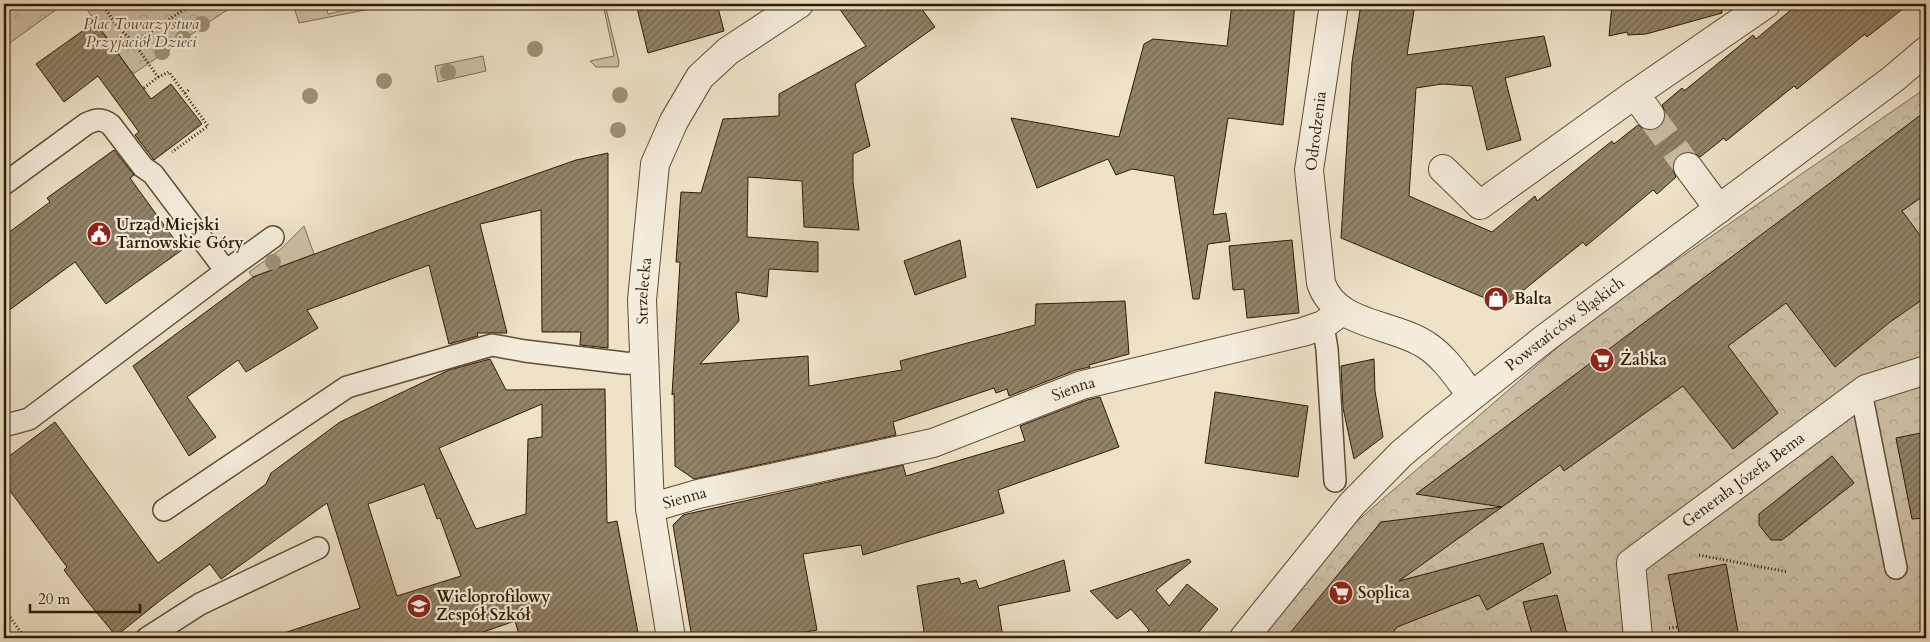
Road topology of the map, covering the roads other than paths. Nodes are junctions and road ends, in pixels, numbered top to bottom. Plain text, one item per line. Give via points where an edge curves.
1 (799, 4) edge
2 (1334, 4) edge
3 (1766, 4) edge
4 (1926, 51) edge
5 (1688, 167) tunnel mouth
6 (1443, 169) dead end
7 (4, 184) edge
8 (1719, 209) junction
9 (273, 237) dead end
10 (226, 271) junction
11 (1332, 318) junction
12 (644, 364) junction
13 (1926, 370) edge
14 (1862, 392) junction
15 (1472, 396) junction
16 (4, 424) edge
17 (1335, 482) dead end
18 (650, 508) junction
19 (164, 510) dead end
20 (318, 548) dead end
21 (1896, 568) dead end
22 (147, 638) edge
23 (670, 638) edge
24 (1244, 638) edge
25 (1638, 638) edge

1 - 12 street, Strzelecka via 728,51 700,77 674,121 655,164 642,300
2 - 11 street, Odrodzenia via 1309,170 1321,283
3 - 6 street via 1642,104 1480,204
4 - 8 street, Powstańców Śląskich
5 - 8 street
7 - 10 lane via 78,129 95,119 104,120 136,159 153,174
8 - 15 street, Powstańców Śląskich
9 - 10 lane
10 - 16 lane via 29,419
11 - 15 street via 1406,334 1427,345
11 - 17 lane via 1327,349
11 - 18 street, Sienna via 1292,335 1082,385 933,443 698,494
12 - 18 street, Strzelecka
12 - 19 lane via 492,345 356,384
13 - 14 street, Generała Józefa Bema
14 - 21 lane
14 - 25 street, Generała Józefa Bema via 1631,563
15 - 24 street, Powstańców Śląskich via 1375,479 1334,524
18 - 23 street, Strzelecka
20 - 22 lane via 200,604

